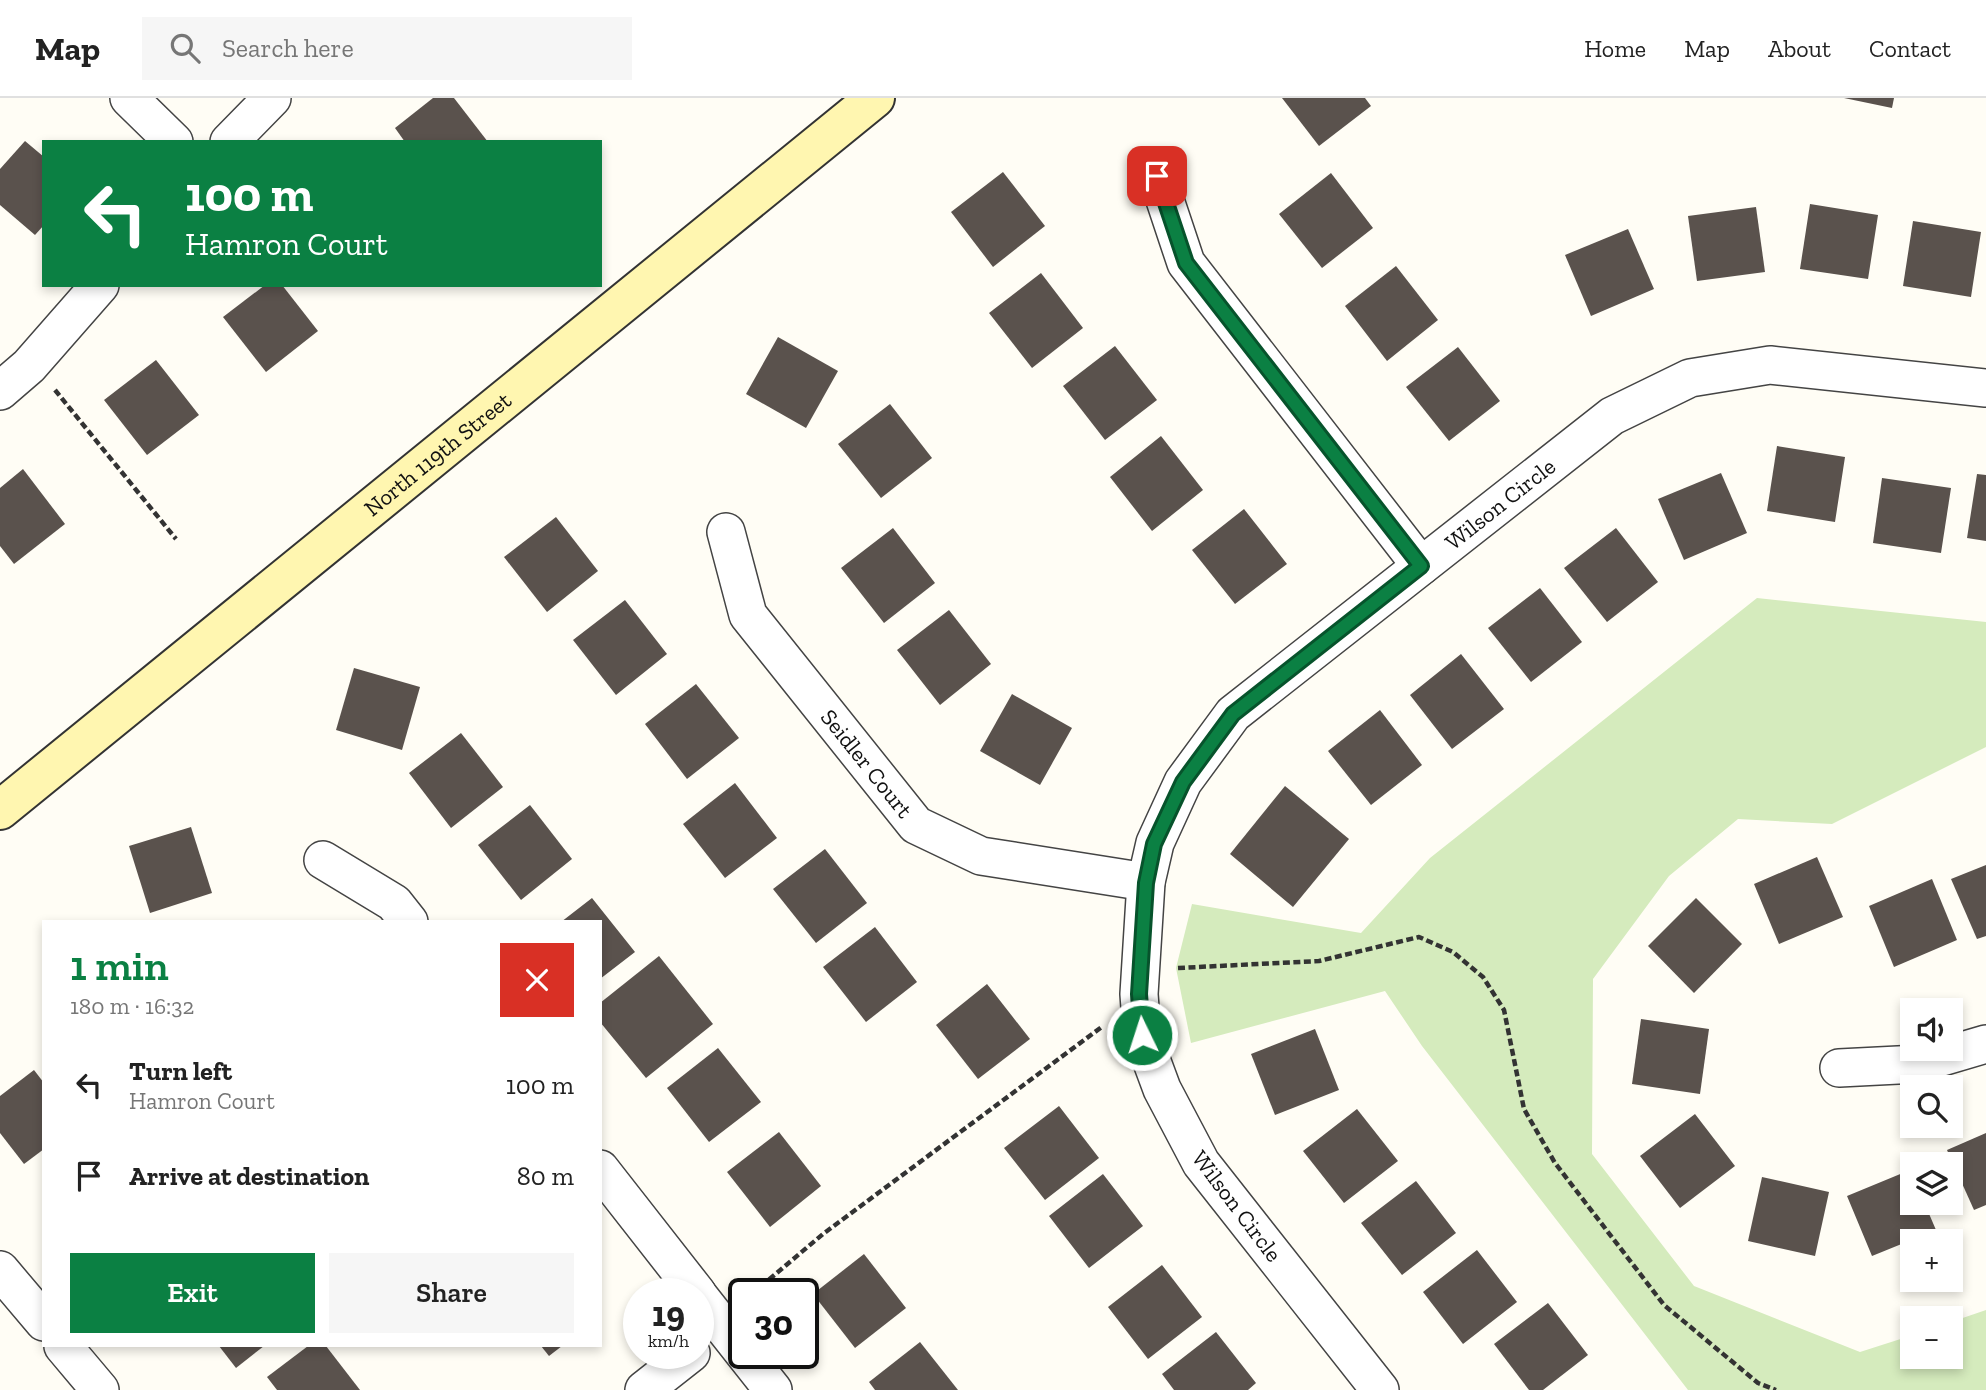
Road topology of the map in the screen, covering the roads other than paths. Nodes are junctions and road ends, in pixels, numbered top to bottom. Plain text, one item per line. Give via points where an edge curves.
1 (129, 98) edge
2 (272, 98) edge
3 (875, 98) edge
4 (172, 140) edge
5 (231, 140) edge
6 (1157, 176) dead end
7 (98, 287) edge
8 (1986, 388) edge
9 (0, 391) edge
10 (726, 532) dead end
11 (1421, 566) junction
12 (0, 810) edge
13 (323, 860) dead end
14 (1146, 883) junction
15 (407, 920) edge
16 (1986, 1044) edge
17 (1839, 1068) dead end
18 (602, 1172) edge
19 (0, 1270) edge
20 (685, 1278) edge
21 (42, 1320) edge
22 (714, 1340) edge
23 (64, 1347) edge
24 (671, 1369) edge
25 (100, 1390) edge
26 (644, 1390) edge
27 (773, 1390) edge
28 (1380, 1390) edge

1 - 4 street
2 - 5 street
3 - 12 street, North 119th Street
6 - 11 street via 1186,263
7 - 9 street via 29,366
8 - 11 street, Wilson Circle via 1770,365 1690,378 1612,416
10 - 14 street, Seidler Court via 748,615 916,825 981,856
11 - 14 street, Wilson Circle via 1233,714 1183,782 1154,844
13 - 15 street via 394,903
14 - 28 street, Wilson Circle via 1139,994 1142,1035 1162,1089 1201,1163
16 - 17 street via 1919,1064
18 - 20 street
19 - 21 street
22 - 27 street
23 - 25 street
24 - 26 street

